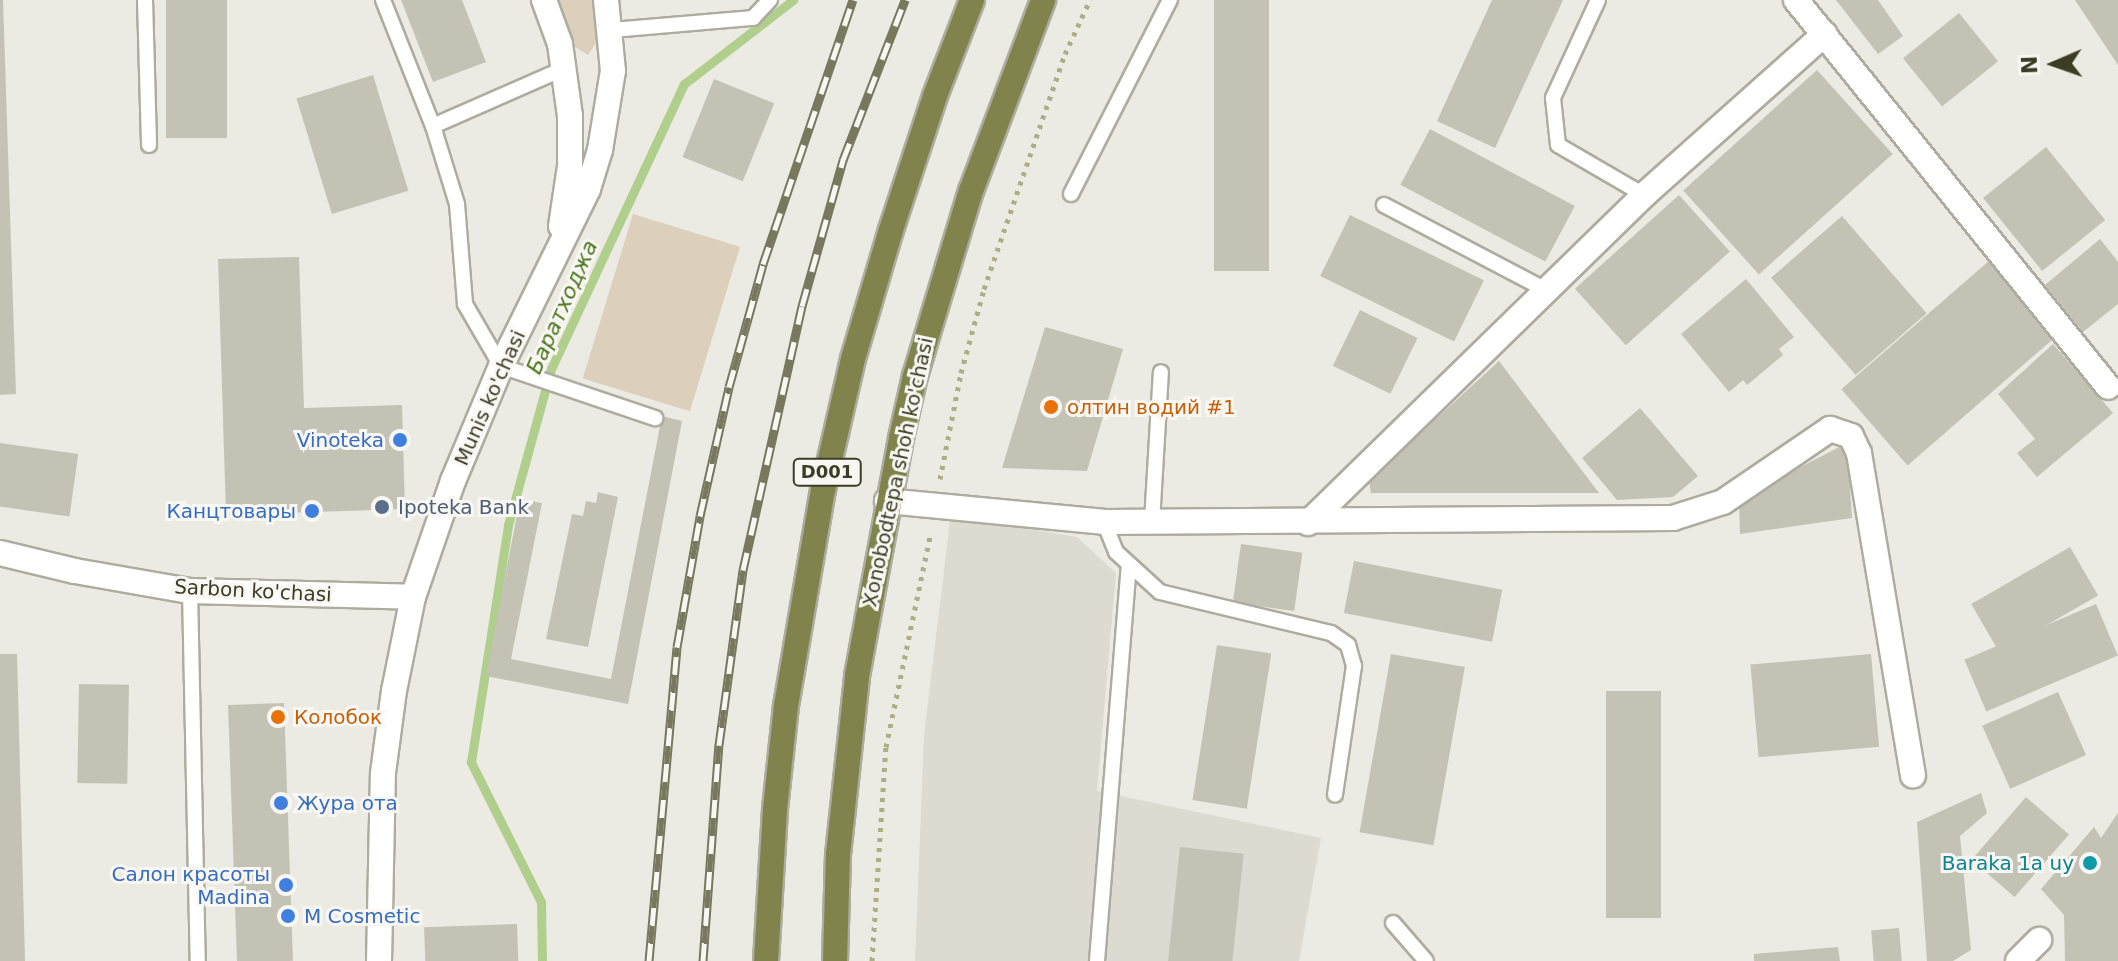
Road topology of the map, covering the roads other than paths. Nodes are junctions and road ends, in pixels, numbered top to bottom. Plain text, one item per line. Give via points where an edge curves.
1 (145, 0) edge
2 (383, 0) edge
3 (544, 0) edge
4 (606, 0) edge
5 (770, 0) edge
6 (972, 0) edge
7 (1043, 0) edge
8 (1170, 0) edge
9 (1598, 0) edge
10 (1796, 0) edge
11 (612, 30) junction
12 (1825, 34) junction
13 (565, 68) junction
14 (433, 126) junction
15 (149, 145) dead end
16 (1071, 194) dead end
17 (1644, 195) junction
18 (1384, 205) dead end
19 (553, 264) junction
20 (1546, 290) junction
21 (501, 366) junction
22 (1161, 372) dead end
23 (2108, 387) dead end
24 (655, 418) dead end
25 (887, 501) junction
26 (1104, 522) junction
27 (1152, 522) junction
28 (1308, 523) junction
29 (0, 553) edge
30 (1129, 565) junction
31 (190, 591) junction
32 (413, 597) junction
33 (1913, 776) dead end
34 (1335, 795) dead end
35 (1393, 923) dead end
36 (2039, 940) dead end
37 (198, 961) edge
38 (379, 961) edge
39 (766, 961) edge
40 (835, 961) edge
41 (1097, 961) edge
42 (1426, 961) edge
43 (2018, 961) edge

1 - 15 lane
2 - 14 lane
3 - 13 street, Munis ko'chasi
4 - 11 street, Munis ko'chasi
5 - 11 lane via 753,18
6 - 39 highway, D001 via 883,255 823,490 786,706
7 - 25 highway, Xonobodtepa shoh ko'chasi / D001 via 956,240 915,376
8 - 16 lane
9 - 17 lane via 1553,98 1558,145
10 - 12 street
11 - 19 street, Munis ko'chasi via 609,112 600,150
12 - 17 street
12 - 23 street
13 - 14 lane
13 - 19 street, Munis ko'chasi via 570,166
14 - 21 lane via 457,204 465,304
17 - 20 street
18 - 20 lane
19 - 21 street, Munis ko'chasi
20 - 28 street
21 - 24 lane
21 - 32 street, Munis ko'chasi
22 - 27 lane
25 - 26 street
25 - 40 highway, Xonobodtepa shoh ko'chasi / D001 via 857,676 838,855
26 - 27 street
26 - 30 lane via 1116,552
27 - 28 street
28 - 33 street via 1673,518 1723,502 1830,429 1851,436 1859,453
29 - 31 street, Sarbon ko'chasi
30 - 34 lane via 1160,592 1331,633 1348,645 1354,666
30 - 41 lane
31 - 32 street, Sarbon ko'chasi
31 - 37 lane
32 - 38 street, Munis ko'chasi via 383,773
35 - 42 lane
36 - 43 street

